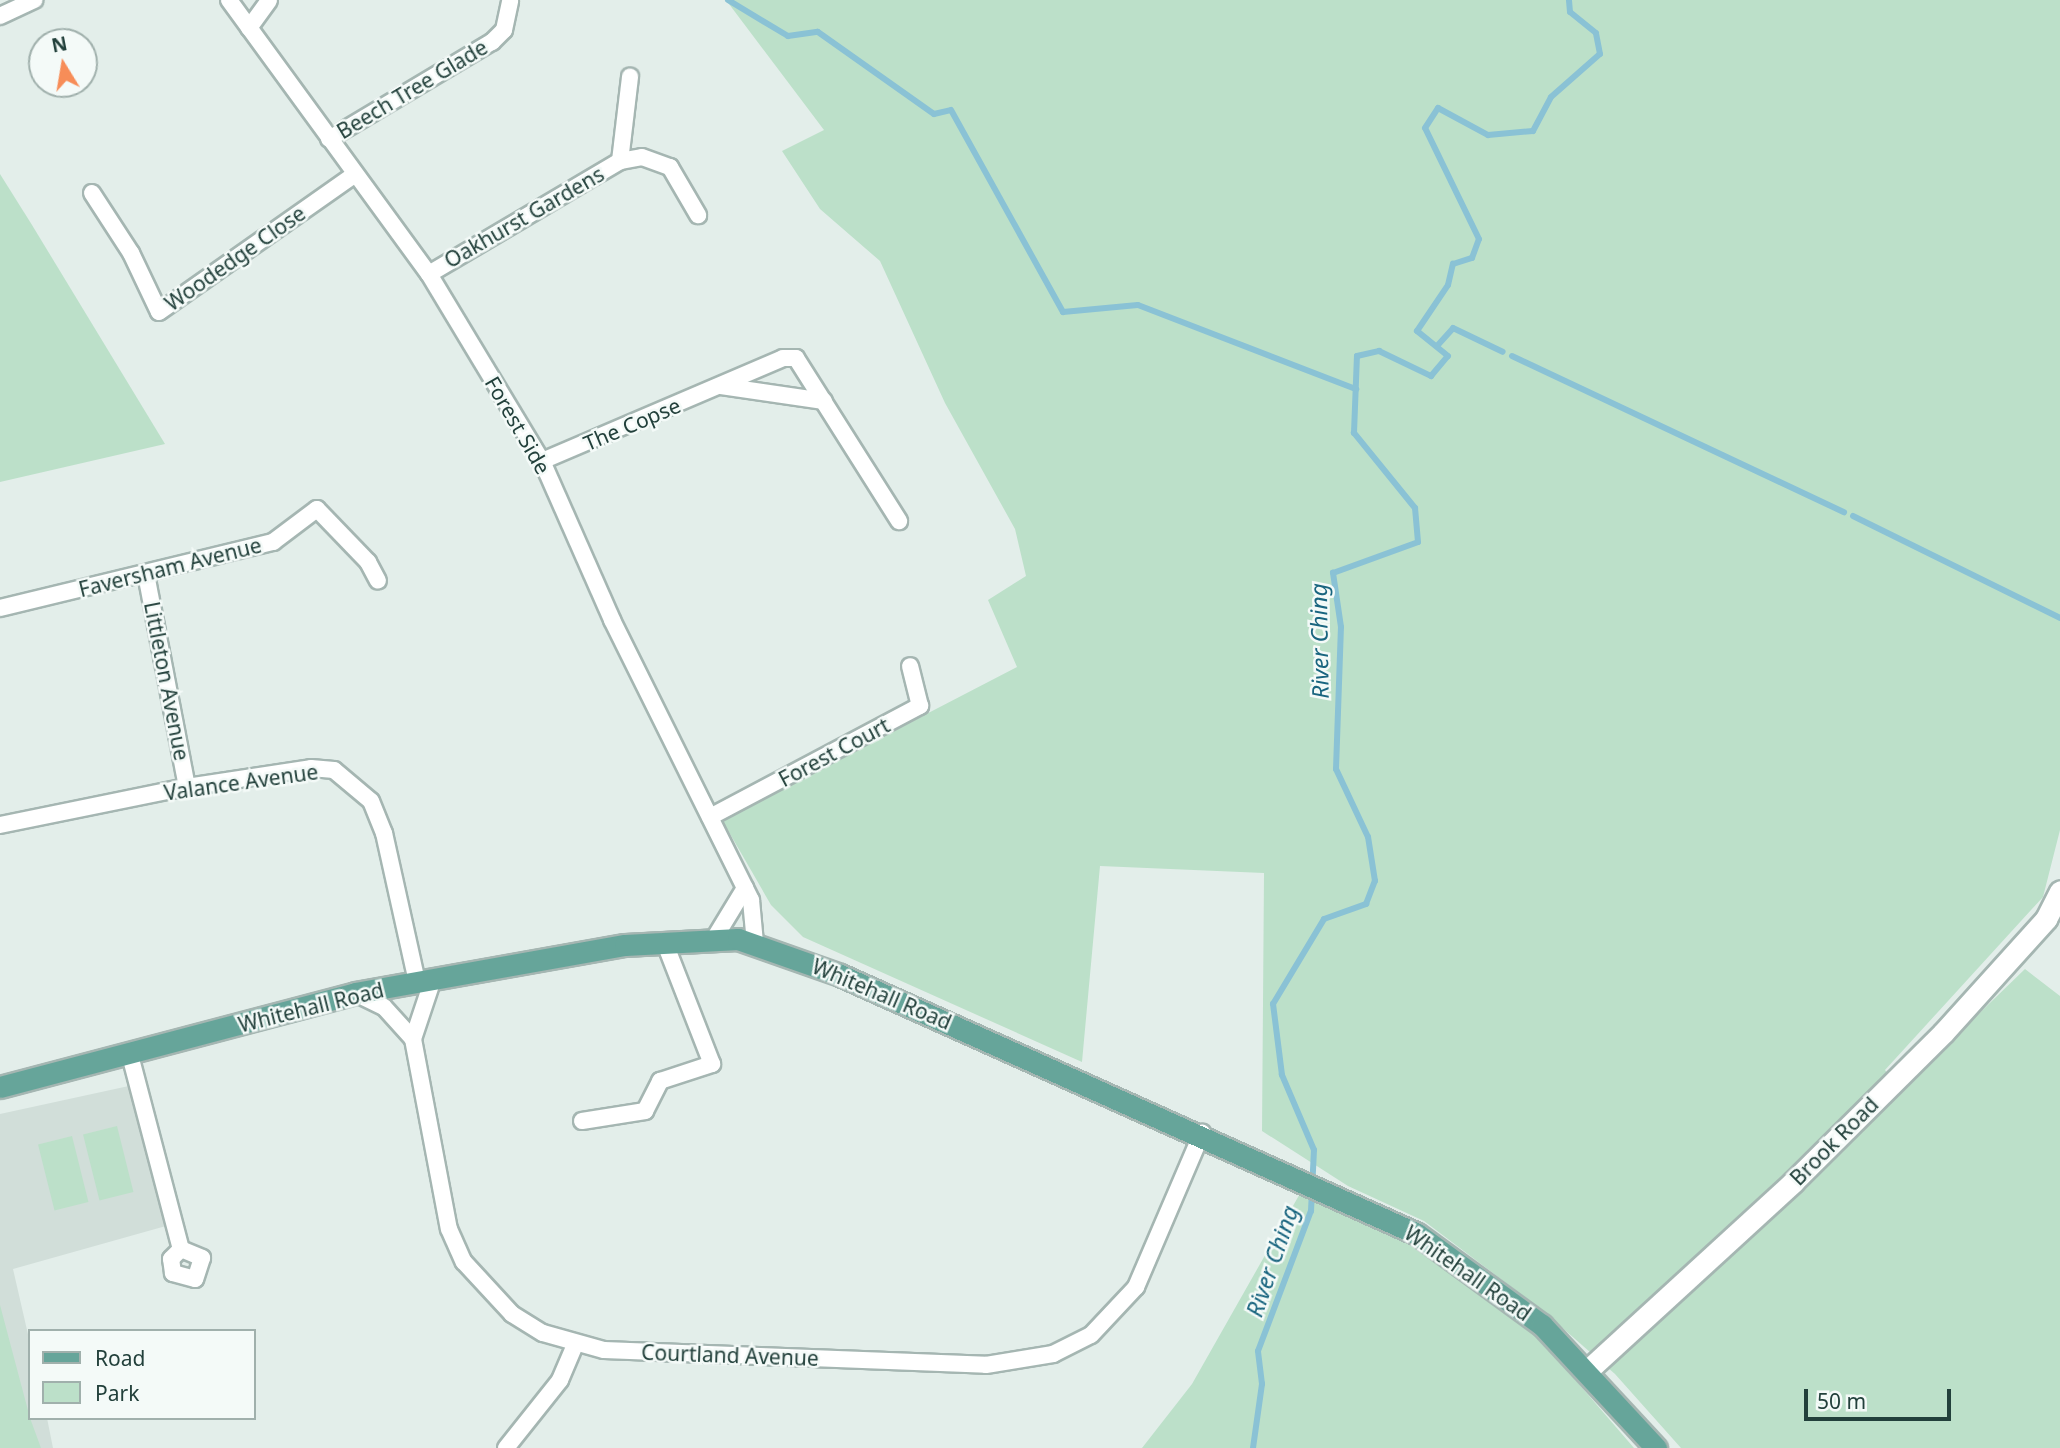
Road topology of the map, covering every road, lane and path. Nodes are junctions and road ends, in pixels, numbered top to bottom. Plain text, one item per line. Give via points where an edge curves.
1 (229, 0) edge
2 (269, 0) edge
3 (510, 1) edge
4 (25, 2) edge
5 (0, 16) edge
6 (249, 28) junction
7 (630, 77) dead end
8 (329, 139) junction
9 (620, 161) junction
10 (354, 175) junction
11 (92, 193) dead end
12 (698, 215) dead end
13 (429, 274) junction
14 (721, 386) junction
15 (824, 401) junction
16 (542, 461) junction
17 (899, 521) dead end
18 (146, 574) junction
19 (379, 582) dead end
20 (0, 608) edge
21 (910, 666) dead end
22 (187, 787) junction
23 (710, 817) junction
24 (0, 825) edge
25 (745, 888) junction
26 (2060, 891) edge
27 (714, 939) junction
28 (664, 941) junction
29 (755, 943) junction
30 (425, 980) junction
31 (355, 993) junction
32 (413, 1038) junction
33 (130, 1055) junction
34 (0, 1087) edge
35 (582, 1121) dead end
36 (1202, 1133) junction
37 (181, 1249) dead end
38 (575, 1345) junction
39 (1587, 1371) junction
40 (506, 1448) edge
41 (1656, 1448) edge

1 - 6 street, Forest Side
2 - 6 street
3 - 8 street, Beech Tree Glade via 504,30 492,42
4 - 5 street
6 - 8 street, Forest Side
7 - 9 street, Oakhurst Gardens
8 - 10 street, Forest Side
9 - 12 street, Oakhurst Gardens via 642,157 670,167
9 - 13 street, Oakhurst Gardens
10 - 11 street, Woodedge Close via 159,312 131,253
10 - 13 street, Forest Side
13 - 16 street, Forest Side
14 - 15 street
14 - 15 street, The Copse via 796,358
14 - 16 street, The Copse
15 - 17 street, The Copse
16 - 23 street, Forest Side via 612,620
18 - 19 street, Faversham Avenue via 273,542 317,509 368,562
18 - 20 street, Faversham Avenue
18 - 22 street, Littleton Avenue
21 - 23 street, Forest Court via 920,706
22 - 24 street, Valance Avenue
22 - 30 street, Valance Avenue via 311,768 334,771 358,784 384,833
23 - 25 street, Forest Side
25 - 27 street
25 - 29 street, Forest Side
26 - 39 street, Brook Road via 2046,919 1943,1033 1793,1182
27 - 28 main road, Whitehall Road
27 - 29 main road, Whitehall Road
28 - 30 main road, Whitehall Road
28 - 35 street via 712,1064 660,1081 645,1111
29 - 36 main road, Whitehall Road
30 - 31 main road, Whitehall Road
30 - 32 street
31 - 32 street via 384,1007
31 - 33 main road, Whitehall Road
32 - 38 street, Courtland Avenue via 449,1229 464,1262 512,1314
33 - 34 main road, Whitehall Road
33 - 37 street
36 - 38 street, Courtland Avenue via 1136,1287 1091,1335 1053,1354 986,1365
36 - 39 main road, Whitehall Road via 1417,1234 1542,1325
38 - 40 street via 546,1401
39 - 41 main road, Whitehall Road

